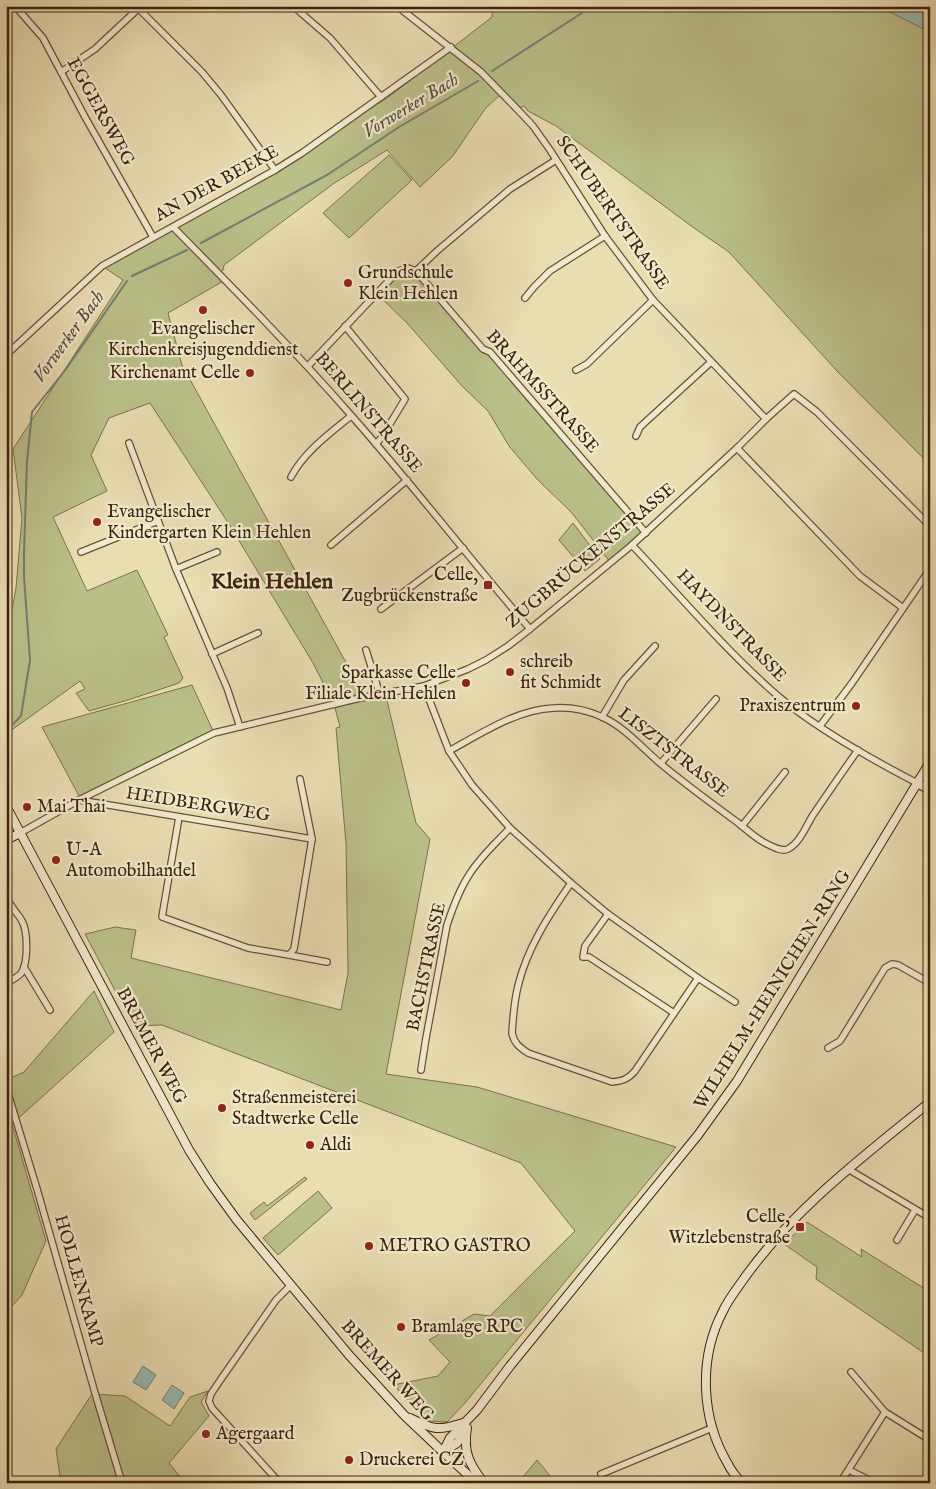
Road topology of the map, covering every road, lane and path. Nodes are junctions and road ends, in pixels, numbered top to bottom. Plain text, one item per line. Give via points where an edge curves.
1 (15, 6) edge
2 (293, 6) edge
3 (397, 6) edge
4 (140, 7) edge
5 (452, 48) junction
6 (61, 72) junction
7 (381, 98) junction
8 (556, 160) junction
9 (275, 170) junction
10 (173, 226) junction
11 (605, 236) junction
12 (153, 237) junction
13 (416, 271) junction
14 (525, 298) dead end
15 (653, 300) junction
16 (345, 326) junction
17 (6, 355) edge
18 (711, 362) junction
19 (308, 366) junction
20 (576, 370) dead end
21 (351, 416) junction
22 (766, 419) junction
23 (636, 436) dead end
24 (129, 443) dead end
25 (376, 444) junction
26 (737, 448) junction
27 (291, 477) dead end
28 (406, 480) junction
29 (158, 521) junction
30 (930, 526) edge
31 (646, 533) junction
32 (331, 545) dead end
33 (632, 545) junction
34 (463, 548) junction
35 (81, 552) dead end
36 (217, 552) dead end
37 (176, 569) junction
38 (930, 569) edge
39 (903, 608) junction
40 (381, 609) dead end
41 (530, 629) junction
42 (258, 633) dead end
43 (655, 646) dead end
44 (366, 650) dead end
45 (212, 654) junction
46 (424, 686) junction
47 (380, 695) junction
48 (716, 699) dead end
49 (602, 717) junction
50 (820, 726) junction
51 (240, 727) junction
52 (858, 750) junction
53 (449, 751) junction
54 (930, 762) edge
55 (661, 763) junction
56 (785, 772) dead end
57 (300, 779) dead end
58 (916, 783) junction
59 (930, 790) edge
60 (79, 800) junction
61 (6, 806) edge
62 (180, 817) junction
63 (742, 826) junction
64 (510, 828) junction
65 (20, 833) junction
66 (312, 838) junction
67 (6, 840) edge
68 (571, 883) junction
69 (11, 905) dead end
70 (608, 914) junction
71 (289, 954) junction
72 (327, 962) dead end
73 (24, 967) junction
74 (698, 978) junction
75 (930, 983) edge
76 (6, 984) edge
77 (735, 1002) dead end
78 (50, 1010) dead end
79 (674, 1013) junction
80 (828, 1048) dead end
81 (422, 1070) dead end
82 (6, 1087) edge
83 (930, 1102) edge
84 (848, 1169) junction
85 (915, 1210) junction
86 (930, 1218) edge
87 (897, 1240) dead end
88 (291, 1285) junction
89 (851, 1372) dead end
90 (885, 1412) junction
91 (404, 1415) junction
92 (467, 1425) junction
93 (712, 1428) junction
94 (930, 1440) edge
95 (443, 1452) junction
96 (849, 1470) junction
97 (601, 1474) dead end
98 (278, 1482) dead end
99 (122, 1483) edge
100 (477, 1483) edge
101 (484, 1483) edge
102 (741, 1483) edge
103 (840, 1483) edge
104 (875, 1483) edge

1 - 6 street, EGGERSWEG via 43,38
2 - 7 street via 330,38
3 - 5 street, SCHUBERTSTRASSE
4 - 6 street via 95,49
4 - 9 street via 222,95
5 - 7 street, AN DER BEEKE
5 - 8 street, SCHUBERTSTRASSE via 481,72 533,126
6 - 12 street, EGGERSWEG
7 - 9 street, AN DER BEEKE
8 - 11 street, SCHUBERTSTRASSE
8 - 13 street via 510,189
9 - 10 street, AN DER BEEKE
10 - 12 street, AN DER BEEKE
10 - 19 street, BERLINSTRASSE
11 - 14 street via 550,271
11 - 15 street, SCHUBERTSTRASSE
12 - 17 street, AN DER BEEKE via 102,266
13 - 16 street via 408,268 398,271
13 - 31 street, BRAHMSSTRASSE
15 - 18 street, SCHUBERTSTRASSE
15 - 20 street via 587,364
16 - 19 street
16 - 25 street via 405,399
18 - 22 street, SCHUBERTSTRASSE
18 - 23 street via 640,427
19 - 21 street, BERLINSTRASSE
21 - 25 street, BERLINSTRASSE
21 - 27 street via 298,464
22 - 26 street, ZUGBRÜCKENSTRASSE
22 - 30 street, ZUGBRÜCKENSTRASSE via 794,394 817,412
24 - 29 street
25 - 28 street, BERLINSTRASSE
26 - 31 street, ZUGBRÜCKENSTRASSE
26 - 39 street via 860,576
28 - 32 street
28 - 34 street, BERLINSTRASSE
29 - 35 street
29 - 37 street
31 - 33 street, ZUGBRÜCKENSTRASSE
33 - 41 street, ZUGBRÜCKENSTRASSE
33 - 50 street, HAYDNSTRASSE via 745,666
34 - 40 street
34 - 41 street, BERLINSTRASSE
36 - 37 street
37 - 45 street
38 - 39 street
39 - 50 street
41 - 46 street, ZUGBRÜCKENSTRASSE via 486,660
42 - 45 street
43 - 49 street via 624,680
44 - 47 street
45 - 51 street
46 - 47 street, ZUGBRÜCKENSTRASSE
46 - 53 street
47 - 51 street, ZUGBRÜCKENSTRASSE
48 - 55 street
49 - 53 street, LISZTSTRASSE via 576,709 536,710 518,715
49 - 55 street, LISZTSTRASSE via 628,734
50 - 52 street, HAYDNSTRASSE
51 - 60 street, ZUGBRÜCKENSTRASSE via 214,733
52 - 58 street, HAYDNSTRASSE
52 - 63 street, LISZTSTRASSE via 799,838 786,850 765,843
53 - 64 street via 472,785
54 - 58 main road, WILHELM-HEINICHEN-RING
55 - 63 street, LISZTSTRASSE
56 - 63 street
57 - 66 street
58 - 59 main road
58 - 92 main road, WILHELM-HEINICHEN-RING via 737,1081 692,1143 510,1366
60 - 62 street, HEIDBERGWEG
60 - 65 street, ZUGBRÜCKENSTRASSE
61 - 65 main road, BREMER WEG
62 - 66 street, HEIDBERGWEG
62 - 71 street via 162,917 248,948
64 - 68 street
64 - 81 street, BACHSTRASSE via 469,874 453,907 447,925
65 - 67 main road
65 - 88 main road, BREMER WEG via 189,1150 226,1207
66 - 71 street via 294,949
68 - 70 street
68 - 79 street via 542,926 524,965 512,1033 517,1046 528,1053 612,1082 621,1081 636,1071
69 - 73 street via 26,932
70 - 74 street
70 - 79 street via 585,946 583,957 588,957
71 - 72 street
73 - 76 street via 21,974
73 - 78 street
74 - 77 street
74 - 79 street
75 - 80 street via 898,965 885,968 840,1041
82 - 99 street, HOLLENKAMP
83 - 84 main road
84 - 85 street
84 - 93 main road via 797,1215 766,1249 722,1312 707,1362 706,1394
85 - 86 street
85 - 87 street
88 - 91 main road, BREMER WEG
88 - 98 street via 271,1307 209,1401
89 - 90 street
90 - 94 street
90 - 96 street
91 - 92 main road via 442,1429
91 - 95 main road, BREMER WEG
92 - 95 main road, WILHELM-HEINICHEN-RING via 450,1438
92 - 101 main road via 466,1452
93 - 97 street
93 - 102 main road via 728,1466
95 - 100 main road, BREMER WEG
96 - 103 street
96 - 104 street

